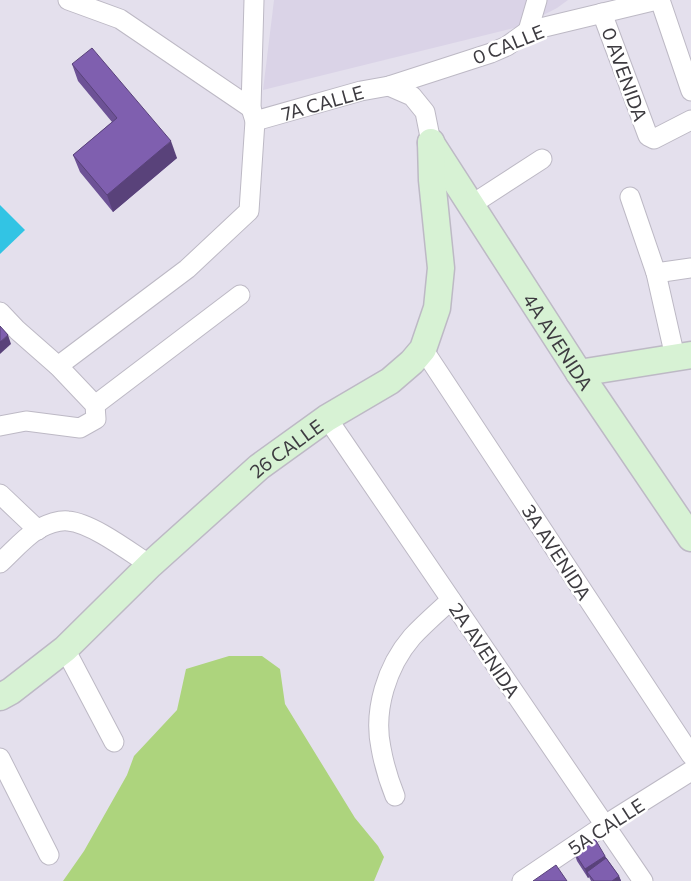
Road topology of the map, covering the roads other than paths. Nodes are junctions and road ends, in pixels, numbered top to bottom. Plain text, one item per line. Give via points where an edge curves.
1 (68, 0) edge
2 (254, 0) edge
3 (537, 0) edge
4 (658, 0) edge
5 (602, 13) junction
6 (528, 31) junction
7 (441, 69) junction
8 (389, 86) junction
9 (691, 91) edge
10 (425, 112) junction
11 (253, 115) junction
12 (691, 120) edge
13 (431, 142) junction
14 (542, 159) dead end
15 (630, 197) dead end
16 (471, 205) junction
17 (691, 268) edge
18 (656, 273) junction
19 (240, 295) dead end
20 (0, 312) edge
21 (423, 349) junction
22 (683, 356) edge
23 (58, 366) junction
24 (579, 373) junction
25 (95, 405) junction
26 (327, 418) junction
27 (0, 426) edge
28 (0, 494) edge
29 (38, 530) junction
30 (691, 538) edge
31 (0, 563) edge
32 (150, 565) junction
33 (451, 600) junction
34 (65, 649) junction
35 (0, 697) edge
36 (114, 742) dead end
37 (691, 755) edge
38 (0, 758) edge
39 (691, 771) edge
40 (395, 796) dead end
41 (605, 825) junction
42 (49, 855) dead end
43 (522, 881) edge
44 (643, 881) edge

1 - 11 street via 120,19
2 - 11 street
3 - 6 street
4 - 5 street, 0 CALLE
4 - 9 street
5 - 6 street, 0 CALLE
5 - 12 street, 0 AVENIDA via 648,136 654,140
6 - 7 street, 0 CALLE via 492,53
7 - 8 street, 0 CALLE
7 - 10 street via 423,96
8 - 10 street via 412,96
8 - 11 street, 7A CALLE
10 - 13 street
11 - 23 street via 249,211 187,269
13 - 16 street, 4A AVENIDA
13 - 21 street, 26 CALLE via 441,268 437,308
14 - 16 street
15 - 18 street
16 - 24 street, 4A AVENIDA
17 - 18 street
18 - 22 street
19 - 25 street
20 - 23 street
21 - 26 street, 26 CALLE via 390,381
21 - 37 street, 3A AVENIDA
22 - 24 street
23 - 25 street
24 - 30 street, 4A AVENIDA
25 - 27 street via 96,419 80,428 26,421
26 - 32 street, 26 CALLE via 259,467
26 - 33 street, 2A AVENIDA
28 - 29 street
29 - 31 street
29 - 32 street via 56,522 80,524 97,531
32 - 34 street, 26 CALLE
33 - 40 street via 412,637 394,661 384,688 379,722 380,746
33 - 41 street, 2A AVENIDA
34 - 35 street, 26 CALLE
34 - 36 street
38 - 42 street
39 - 41 street, 5A CALLE
41 - 43 street, 5A CALLE
41 - 44 street, 2A AVENIDA

